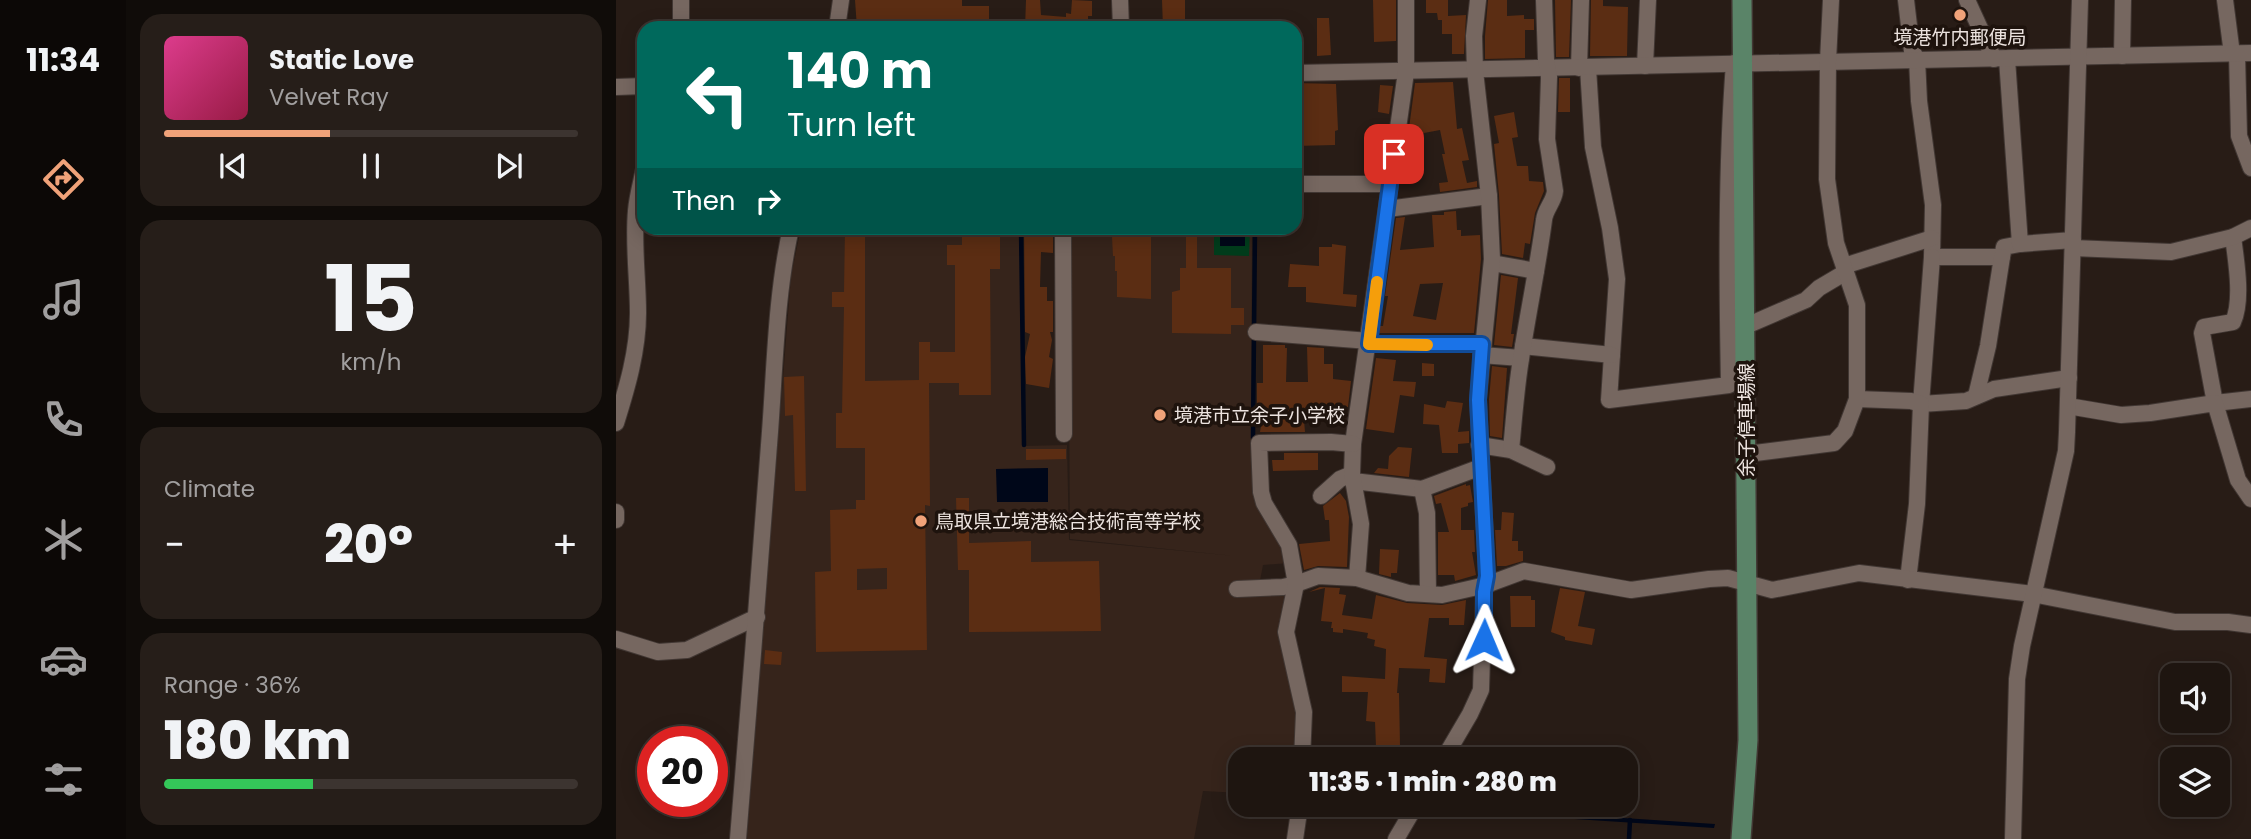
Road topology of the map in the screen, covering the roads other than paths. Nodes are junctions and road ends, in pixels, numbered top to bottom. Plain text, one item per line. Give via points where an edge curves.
1 (681, 0) edge
2 (841, 0) edge
3 (1120, 0) edge
4 (1406, 0) edge
5 (1478, 0) edge
6 (1544, 0) edge
7 (1581, 0) edge
8 (1648, 0) edge
9 (1742, 0) edge
10 (1831, 0) edge
11 (1906, 0) edge
12 (1967, 0) edge
13 (2080, 0) edge
14 (2123, 0) edge
15 (2225, 0) edge
16 (681, 21) edge
17 (839, 21) edge
18 (1121, 21) edge
19 (2240, 54) edge
20 (2122, 56) junction
21 (2078, 57) junction
22 (1917, 59) junction
23 (2001, 59) junction
24 (1828, 61) junction
25 (1739, 63) junction
26 (1645, 66) junction
27 (1583, 68) junction
28 (1547, 69) junction
29 (1475, 71) junction
30 (1406, 72) junction
31 (1302, 73) edge
32 (637, 86) edge
33 (616, 87) edge
34 (2251, 168) edge
35 (1302, 184) edge
36 (1390, 184) junction
37 (1489, 196) junction
38 (637, 205) edge
39 (1387, 209) junction
40 (2251, 228) edge
41 (789, 235) edge
42 (1063, 235) edge
43 (2233, 237) junction
44 (1932, 238) junction
45 (2020, 244) junction
46 (2073, 244) junction
47 (1932, 257) junction
48 (2002, 257) junction
49 (1492, 263) junction
50 (1845, 269) junction
51 (1536, 271) junction
52 (1746, 326) junction
53 (1256, 332) dead end
54 (1369, 343) junction
55 (1482, 349) junction
56 (1522, 352) junction
57 (1612, 355) junction
58 (2069, 378) junction
59 (1976, 396) junction
60 (1857, 399) junction
61 (2251, 399) edge
62 (2215, 403) junction
63 (1921, 404) junction
64 (2068, 406) junction
65 (616, 424) edge
66 (1064, 434) dead end
67 (1353, 444) junction
68 (1479, 445) junction
69 (1511, 450) junction
70 (1747, 454) junction
71 (1481, 467) junction
72 (1547, 467) dead end
73 (1352, 478) junction
74 (1422, 489) junction
75 (1321, 496) dead end
76 (2251, 499) edge
77 (616, 512) edge
78 (616, 520) edge
79 (1357, 578) junction
80 (1908, 580) junction
81 (1748, 582) junction
82 (1296, 584) junction
83 (1486, 585) junction
84 (1237, 589) dead end
85 (1428, 594) junction
86 (2033, 594) junction
87 (757, 617) junction
88 (2251, 625) edge
89 (616, 639) edge
90 (1303, 747) edge
91 (1451, 747) edge
92 (1298, 817) edge
93 (1409, 817) edge
94 (738, 839) edge
95 (1295, 839) edge
96 (1396, 839) edge
97 (1741, 839) edge
98 (2013, 839) edge

1 - 16 street
2 - 17 street
3 - 18 street
4 - 30 street
5 - 29 street
6 - 28 street
7 - 27 street
8 - 26 street
9 - 25 main road, 余子停車場線
10 - 24 street
11 - 22 street
12 - 23 street
13 - 21 street
14 - 20 street
15 - 19 street
19 - 20 street
19 - 34 street via 2239,136
20 - 21 street
21 - 23 street
21 - 46 street
22 - 23 street
22 - 24 street
22 - 44 street via 1933,205
23 - 45 street
24 - 25 street
24 - 50 street via 1827,179 1836,243
25 - 26 street
25 - 52 main road, 余子停車場線
25 - 57 street via 1731,103 1729,385 1609,400
26 - 27 street
27 - 28 street
27 - 57 street via 1617,279
28 - 29 street
28 - 51 street via 1548,145 1555,191 1544,215
29 - 30 street
29 - 37 street
30 - 31 street
30 - 36 street
32 - 33 street
35 - 36 street
36 - 39 street
37 - 39 street
37 - 49 street
38 - 65 street via 638,315 628,387
39 - 54 street
40 - 43 street
41 - 87 street via 778,312
42 - 66 street
43 - 46 street via 2171,252
43 - 62 street via 2236,314 2233,322 2204,327 2202,333
44 - 47 street
44 - 50 street
45 - 46 street
45 - 48 street via 2004,247
46 - 58 street
47 - 48 street
47 - 63 street
48 - 59 street
49 - 51 street
49 - 55 street
50 - 52 street via 1806,300
50 - 60 street via 1857,305
51 - 56 street
52 - 70 main road, 余子停車場線
53 - 54 street
54 - 55 street
54 - 67 street
55 - 56 street
55 - 68 street
56 - 57 street
56 - 69 street
58 - 59 street
58 - 64 street
59 - 63 street via 1966,401
60 - 63 street
60 - 70 street via 1845,430 1834,443
61 - 62 street
62 - 64 street via 2121,415
62 - 76 street via 2238,480
63 - 80 street
64 - 86 street via 2066,451
67 - 73 street
67 - 82 street via 1259,443 1264,503 1289,545
68 - 69 street
68 - 71 street
69 - 72 street
70 - 81 main road, 余子停車場線
71 - 74 street
71 - 83 street
73 - 74 street
73 - 75 street via 1340,479
73 - 79 street via 1361,524
74 - 85 street via 1427,513
77 - 78 street
79 - 82 street via 1318,576
79 - 85 street
80 - 81 street via 1859,573 1772,590
80 - 86 street
81 - 83 street via 1709,579 1631,590 1524,571
81 - 97 main road, 余子停車場線 via 1748,740
82 - 84 street
82 - 90 street via 1286,632 1304,712
83 - 85 street
83 - 91 street via 1481,690
86 - 88 street via 2175,622
86 - 98 street via 2017,680
87 - 89 street via 687,650 658,652
87 - 94 street
92 - 95 street
93 - 96 street

